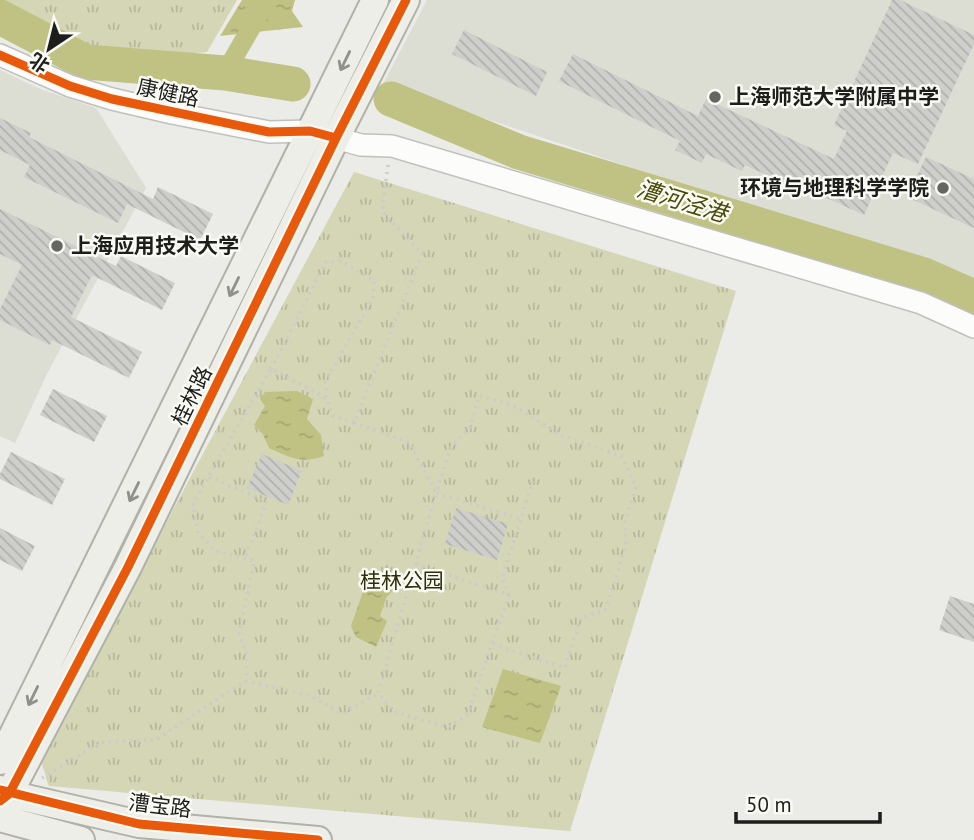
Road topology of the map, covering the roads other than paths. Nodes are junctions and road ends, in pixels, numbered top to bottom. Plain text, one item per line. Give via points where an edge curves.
1 (375, 0) edge
2 (406, 0) edge
3 (0, 55) edge
4 (323, 134) junction
5 (974, 327) edge
6 (0, 761) edge
7 (3, 795) edge
8 (0, 818) edge
9 (81, 840) edge
10 (318, 840) edge

1 -> 4 main road, 桂林路
2 - 4 main road, 桂林路
3 - 4 street, 康健路 via 111,99 269,132
4 - 5 street, 康健路 via 361,145 393,146 921,303
4 -> 6 main road, 桂林路
4 - 7 main road, 桂林路 via 128,567
7 - 10 main road, 漕宝路 via 139,824
8 - 9 main road

